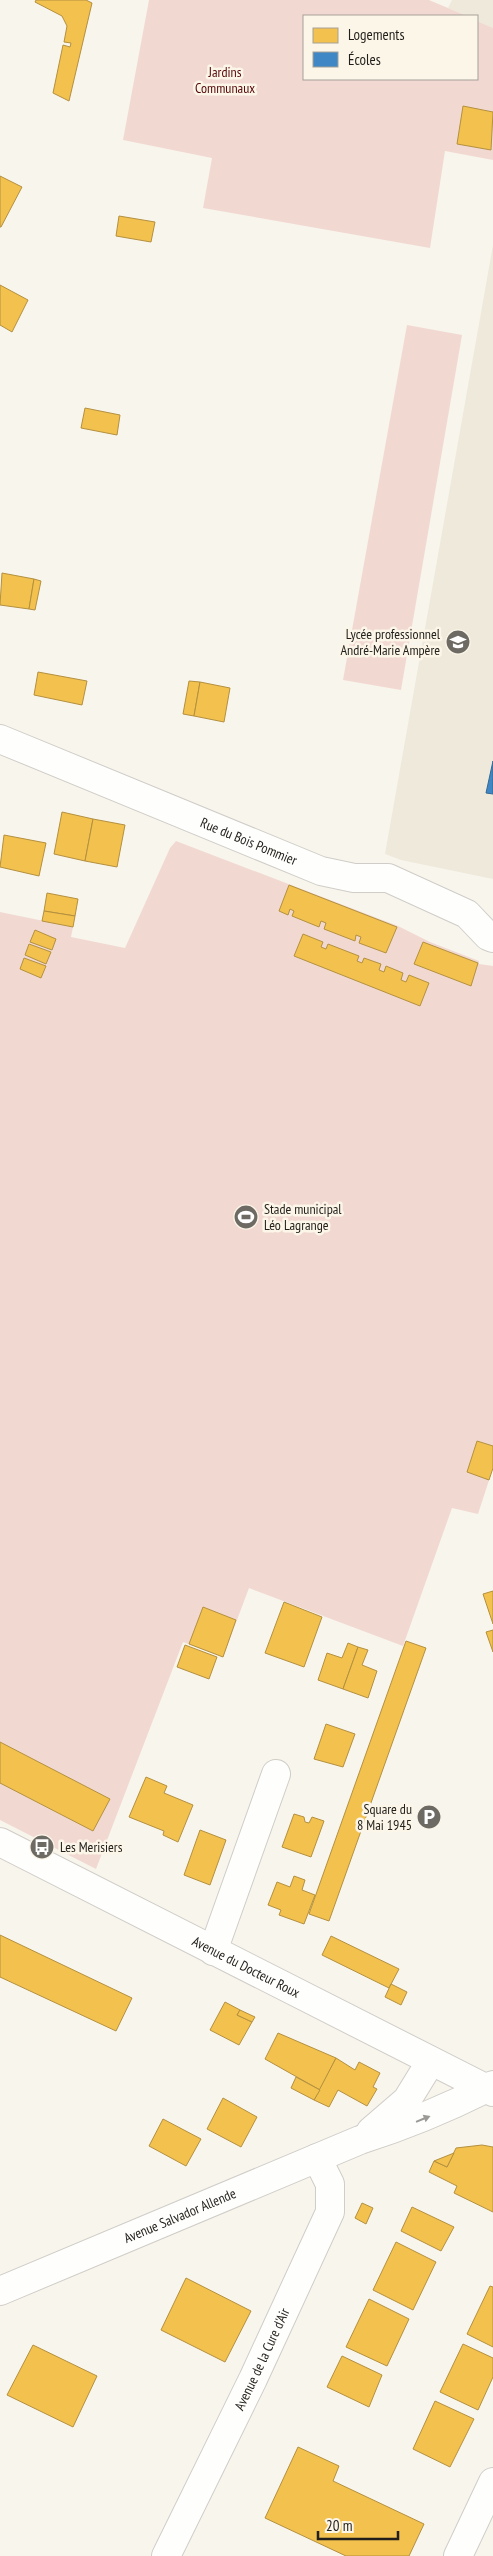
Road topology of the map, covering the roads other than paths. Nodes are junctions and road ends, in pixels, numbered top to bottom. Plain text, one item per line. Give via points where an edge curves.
1 (0, 739) edge
2 (493, 938) edge
3 (276, 1774) dead end
4 (0, 1842) edge
5 (213, 1951) junction
6 (431, 2061) junction
7 (491, 2088) edge
8 (360, 2140) junction
9 (317, 2158) junction
10 (0, 2291) edge
11 (493, 2482) edge
12 (166, 2556) edge
13 (458, 2556) edge

1 - 2 street, Rue du Bois Pommier via 321,871 354,878 388,878 467,914
3 - 5 street
4 - 5 street, Avenue du Docteur Roux
5 - 6 street, Avenue du Docteur Roux
6 - 7 street, Avenue du Docteur Roux
6 - 8 street, Avenue Salvador Allende via 407,2100
8 -> 7 street, Avenue Salvador Allende via 444,2110
8 - 9 street, Avenue Salvador Allende
9 - 10 street, Avenue Salvador Allende
9 - 12 street, Avenue de la Cure d'Air via 330,2184 330,2212
11 - 13 street

